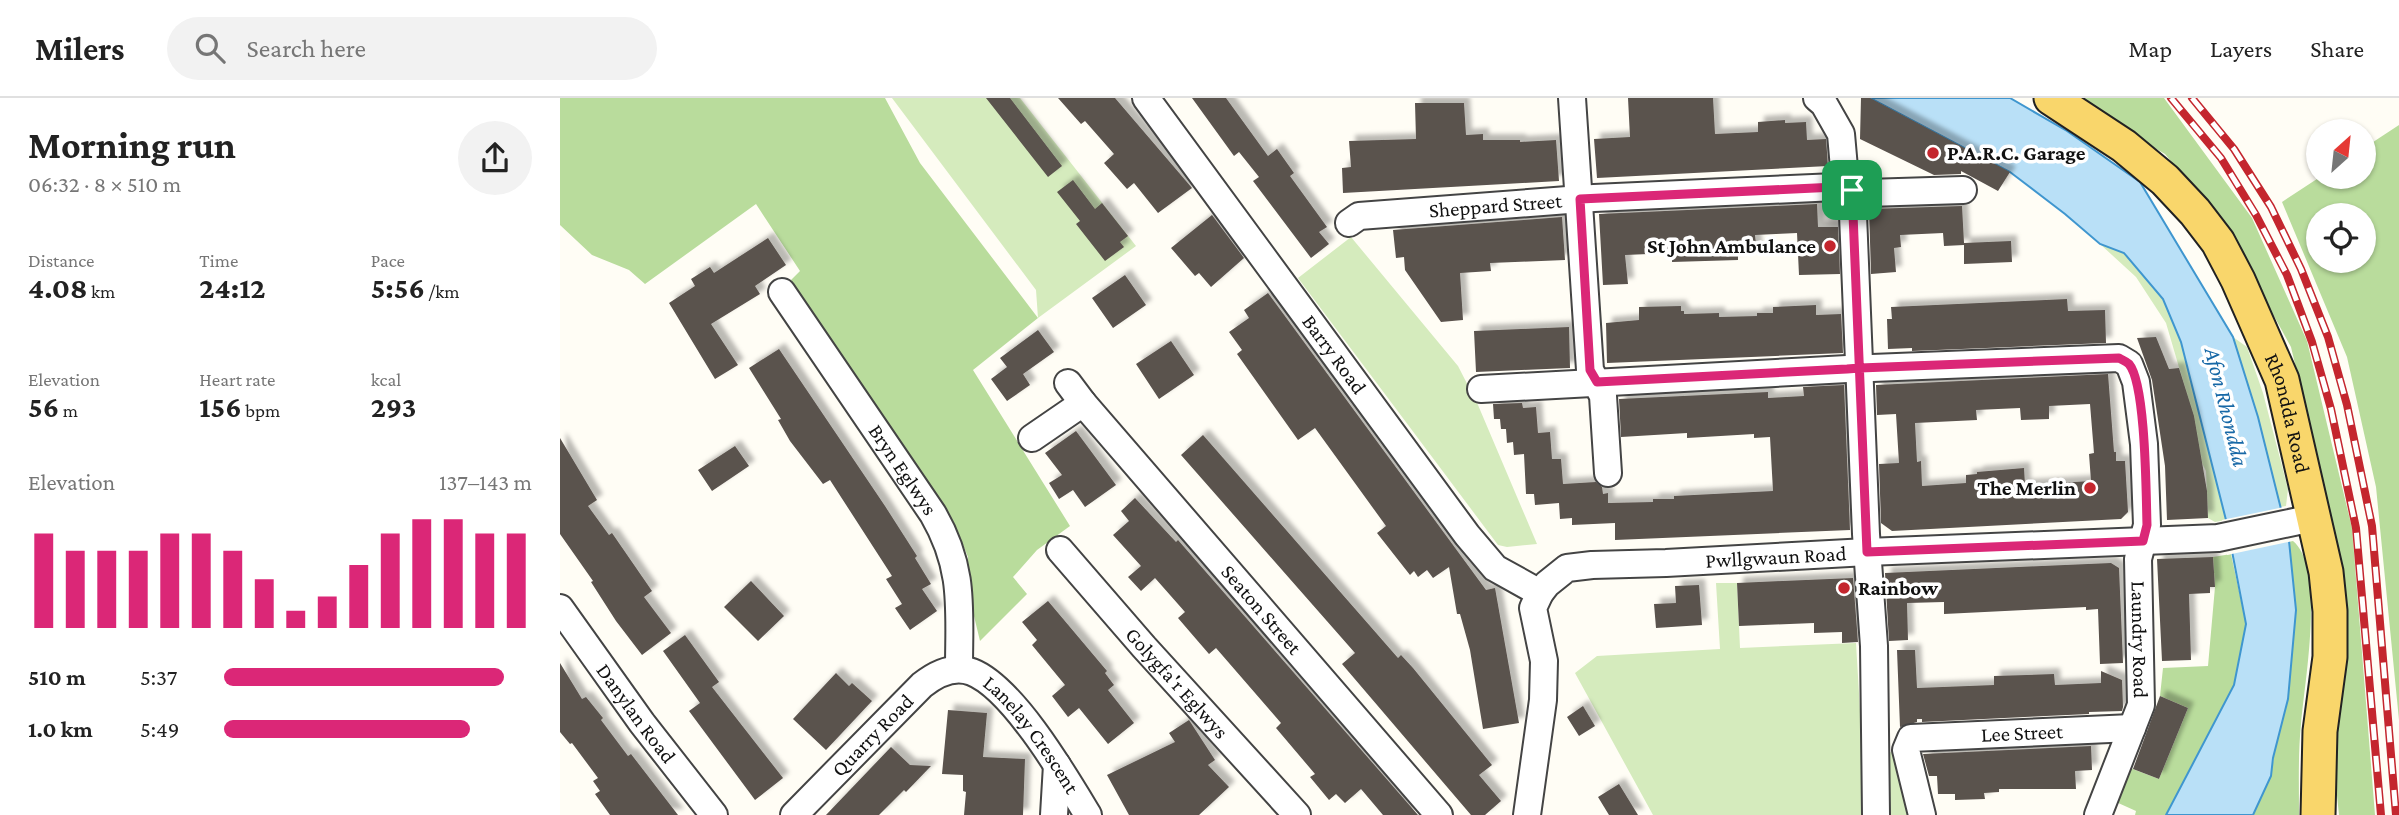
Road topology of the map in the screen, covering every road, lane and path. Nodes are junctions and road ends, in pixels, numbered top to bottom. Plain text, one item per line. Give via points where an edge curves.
1 (1146, 98) edge
2 (1572, 98) edge
3 (1817, 98) edge
4 (2051, 98) edge
5 (1852, 190) junction
6 (1963, 190) dead end
7 (1580, 199) junction
8 (1349, 223) dead end
9 (782, 292) dead end
10 (1860, 368) junction
11 (1597, 382) junction
12 (1481, 389) dead end
13 (1032, 438) dead end
14 (1608, 473) dead end
15 (2302, 521) junction
16 (2143, 541) junction
17 (1060, 550) dead end
18 (1867, 552) junction
19 (1539, 593) junction
20 (560, 608) edge
21 (959, 669) junction
22 (2132, 728) junction
23 (1057, 765) junction
24 (714, 815) edge
25 (794, 815) edge
26 (1054, 815) edge
27 (1088, 815) edge
28 (1297, 815) edge
29 (1439, 815) edge
30 (1527, 815) edge
31 (1876, 815) edge
32 (1922, 815) edge
33 (2098, 815) edge
34 (2318, 815) edge

1 - 19 street, Barry Road via 1467,535 1495,568
2 - 7 street
3 - 5 street via 1841,134 1844,168
4 - 15 main road, Rhondda Road via 2124,146 2165,180 2218,242 2282,380
5 - 6 street, Sheppard Street
5 - 7 street, Sheppard Street via 1836,187
5 - 10 street
7 - 8 street, Sheppard Street via 1359,216
7 - 11 street via 1590,370
9 - 21 street, Bryn Eglwys via 946,536 959,598
10 - 11 street, Laundry Road
10 - 16 street, Laundry Road via 2119,358 2129,364 2136,382 2144,444 2147,525
10 - 18 street
11 - 12 street, Laundry Road
11 - 14 street via 1603,396
13 - 29 street, Seaton Street via 1075,393
15 - 16 street, Pwllgwaun Road via 2218,538
15 - 34 main road, Rhondda Road via 2326,572 2330,611 2330,657 2319,731
16 - 18 street, Pwllgwaun Road
16 - 22 street, Laundry Road via 2138,559 2141,705
17 - 28 street, Golygfa'r Eglwys
18 - 19 street, Pwllgwaun Road via 1567,568
18 - 31 street via 1876,709
19 - 30 street via 1533,608 1544,662 1543,700
20 - 24 street, Danylan Road
21 - 23 street, Lanelay Crescent via 972,672 1000,693
21 - 25 street, Quarry Road via 933,676 922,685
22 - 32 street, Lee Street via 1911,738 1906,750
22 - 33 street, Laundry Road
23 - 26 street
23 - 27 street, Lanelay Crescent

